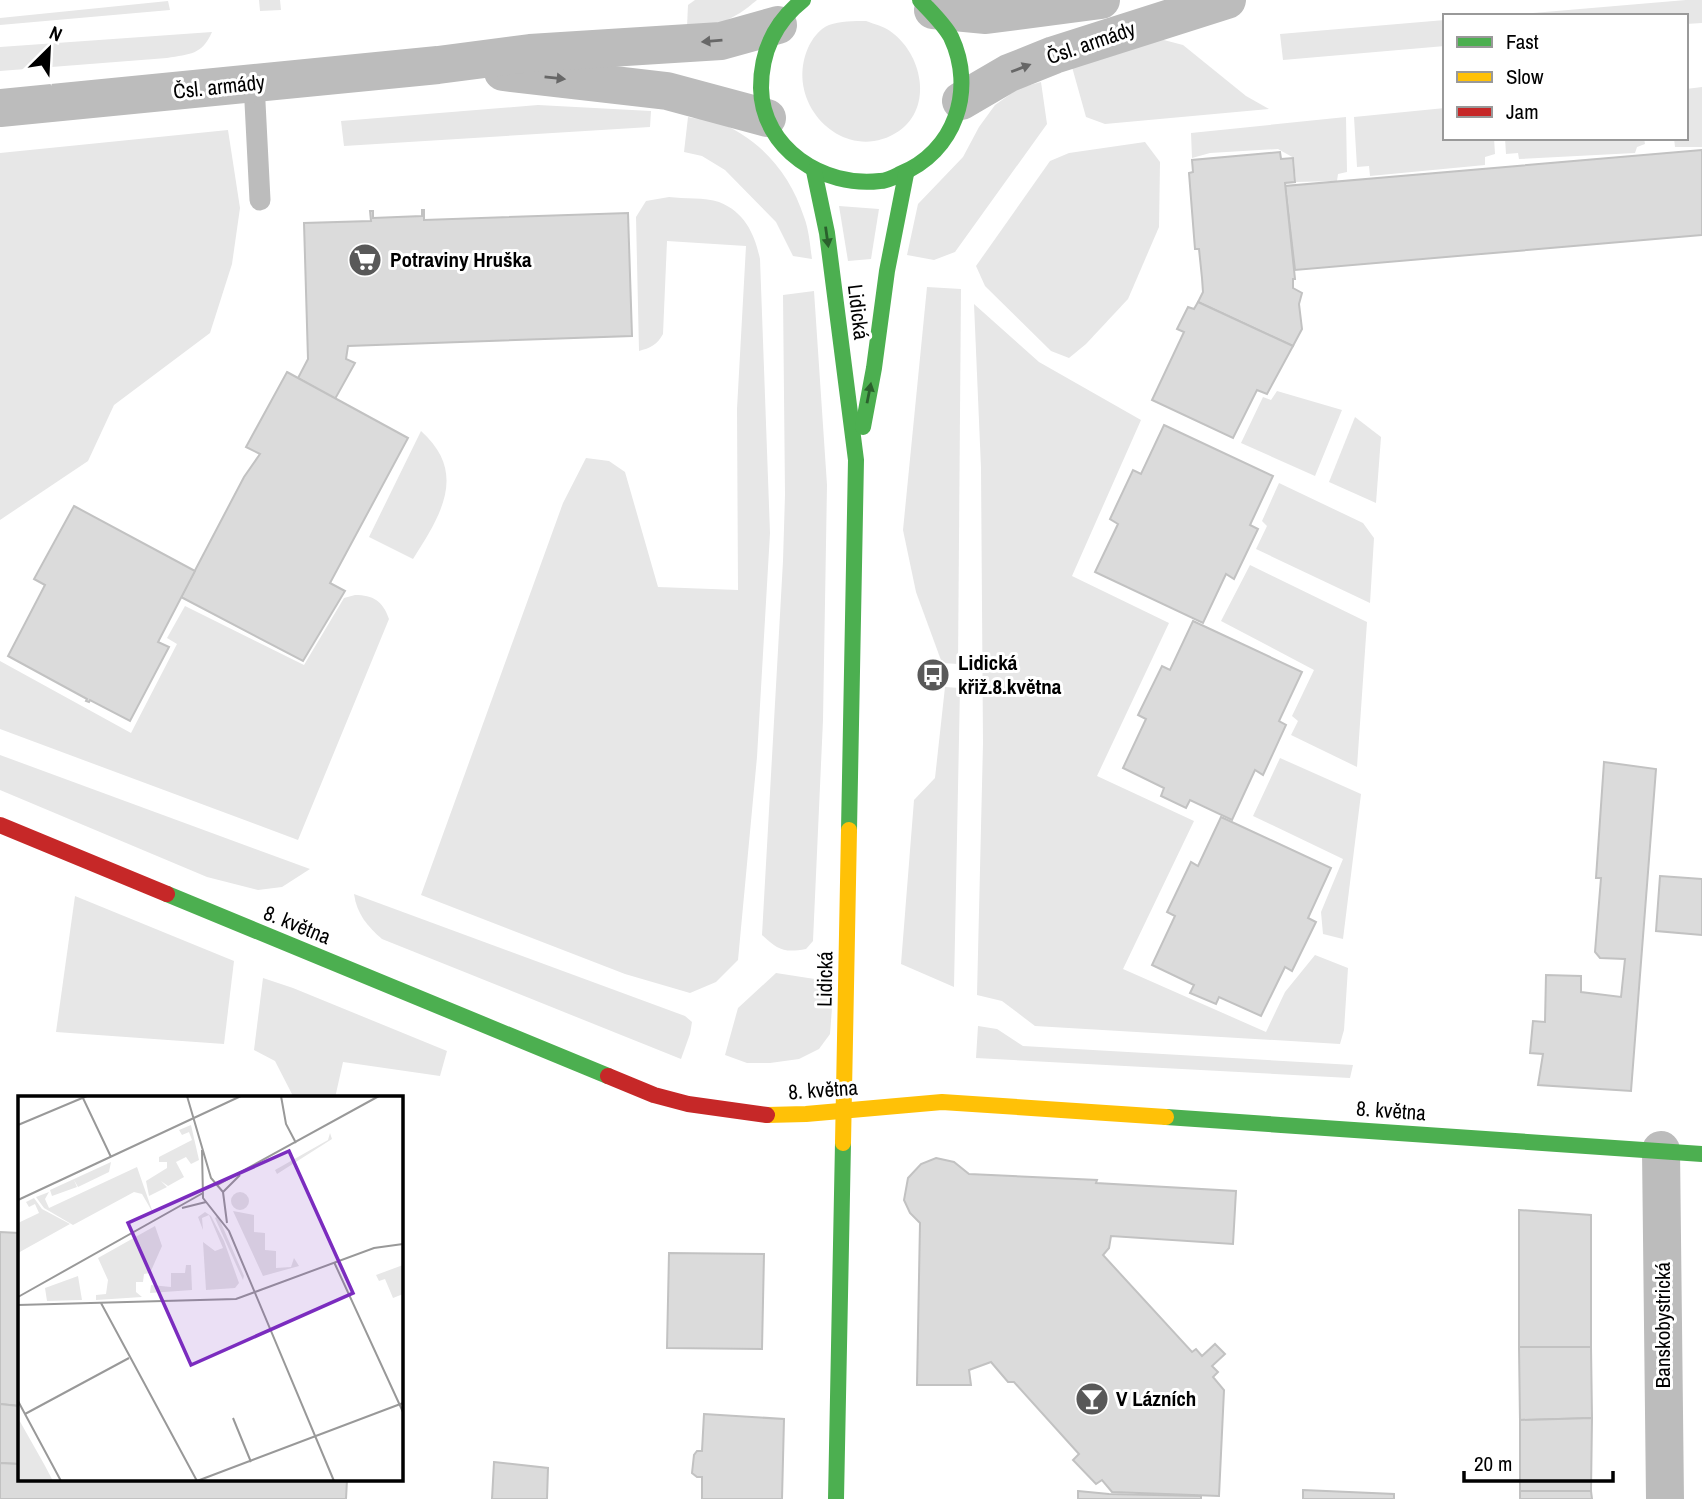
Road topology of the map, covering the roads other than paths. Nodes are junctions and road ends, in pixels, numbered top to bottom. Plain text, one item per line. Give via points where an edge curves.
1 (1101, 0) edge
2 (1227, 0) edge
3 (926, 5) edge
4 (791, 12) edge
5 (438, 65) junction
6 (254, 83) junction
7 (961, 101) junction
8 (0, 108) edge
9 (767, 118) junction
10 (814, 171) junction
11 (905, 174) junction
12 (260, 200) dead end
13 (856, 460) junction
14 (0, 825) edge
15 (844, 1110) junction
16 (1661, 1150) junction
17 (1702, 1154) edge
18 (836, 1499) edge
19 (1665, 1499) edge

1 - 3 street, Čsl. armády via 986,15
7 -> 2 street, Čsl. armády via 1009,73 1043,60
3 - 7 main road via 948,30 959,54
4 -> 5 street, Čsl. armády via 721,41 530,53
4 - 9 main road via 766,47 761,96
5 - 6 street, Čsl. armády
5 -> 9 street, Čsl. armády via 667,91
6 - 8 street, Čsl. armády
6 - 12 lane
7 - 11 main road via 942,144
9 - 10 main road via 778,140
10 - 11 main road via 859,183
10 -> 13 main road, Lidická via 827,233
13 -> 11 main road, Lidická
13 - 15 main road, Lidická
14 - 15 main road, 8. května via 654,1095 767,1115
15 - 16 main road, 8. května via 942,1102
15 - 18 main road, Lidická
16 - 17 main road, 8. května
16 - 19 street, Banskobystrická

